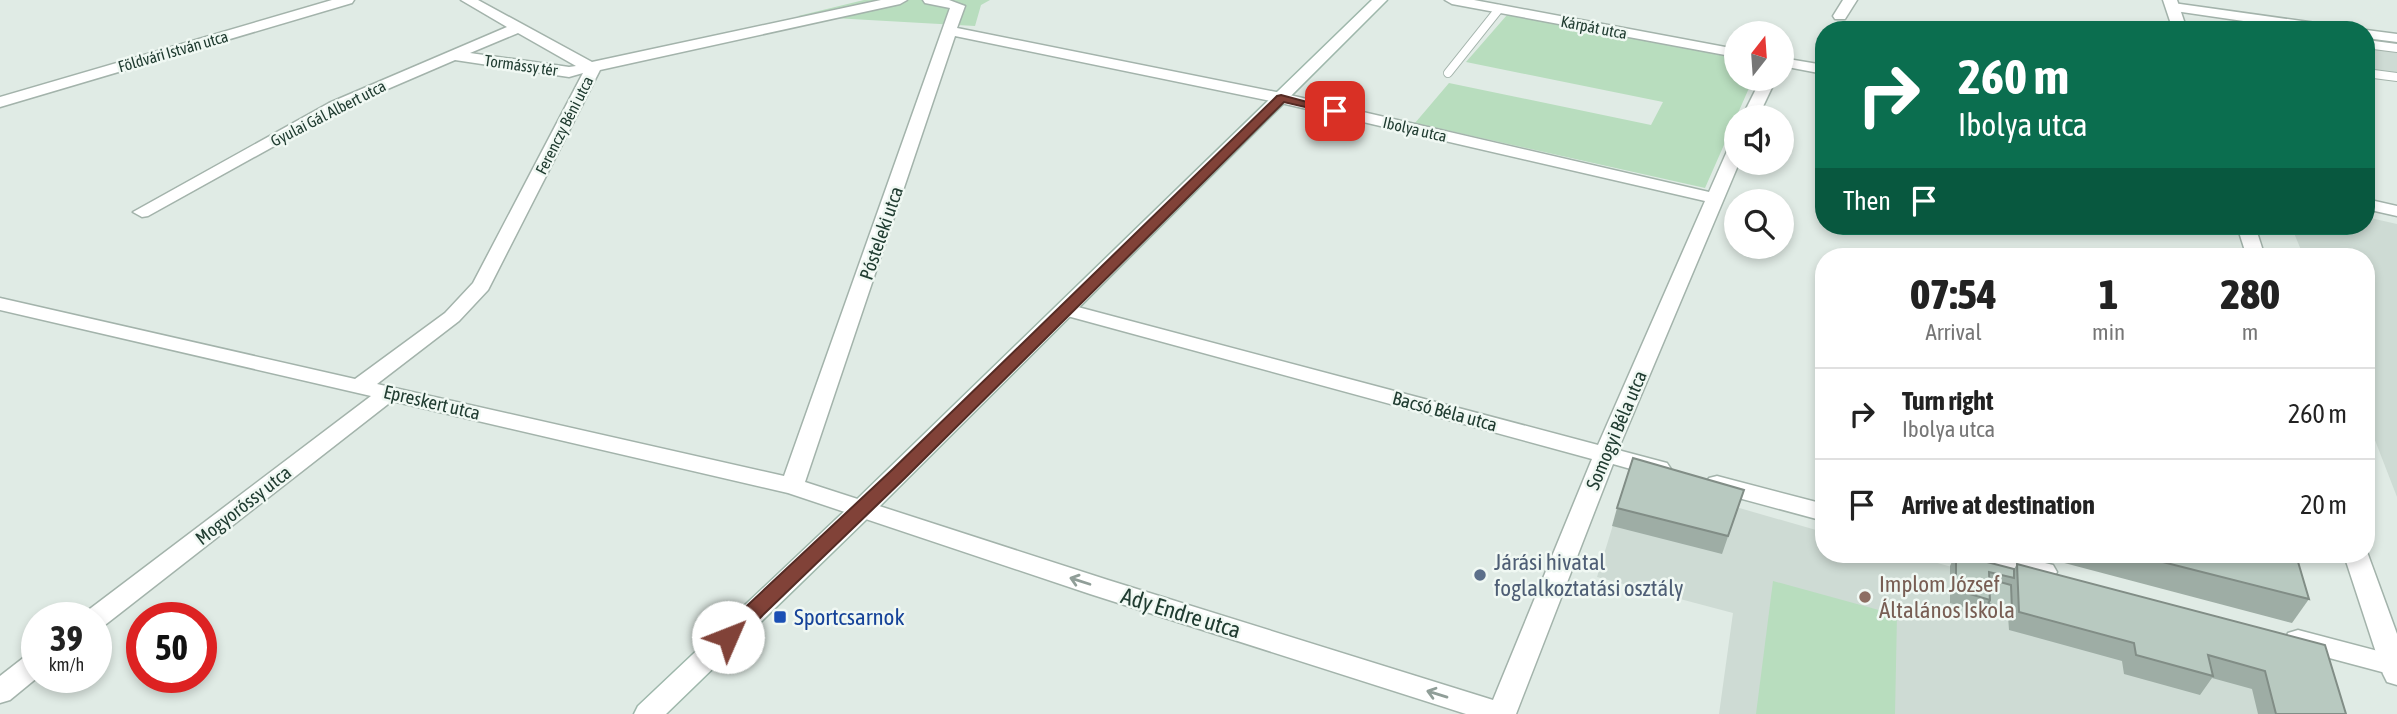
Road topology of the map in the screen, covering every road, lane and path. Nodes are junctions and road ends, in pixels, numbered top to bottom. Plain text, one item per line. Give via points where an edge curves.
1 (346, 0) edge
2 (468, 0) edge
3 (900, 0) edge
4 (930, 0) edge
5 (1380, 0) edge
6 (1452, 0) edge
7 (1850, 0) edge
8 (962, 3) edge
9 (2171, 4) edge
10 (1499, 9) junction
11 (1840, 16) dead end
12 (2177, 21) edge
13 (2280, 21) edge
14 (520, 27) junction
15 (951, 31) junction
16 (2375, 35) edge
17 (2397, 38) edge
18 (2375, 45) edge
19 (2397, 48) edge
20 (1724, 51) edge
21 (450, 55) junction
22 (1794, 64) edge
23 (1815, 68) edge
24 (593, 69) junction
25 (1448, 73) dead end
26 (2375, 74) edge
27 (2397, 77) edge
28 (1281, 98) junction
29 (0, 102) edge
30 (1724, 175) edge
31 (1714, 198) junction
32 (2375, 206) edge
33 (2397, 211) edge
34 (142, 212) dead end
35 (0, 304) edge
36 (1067, 310) junction
37 (361, 385) junction
38 (390, 392) junction
39 (1605, 454) junction
40 (792, 486) junction
41 (861, 510) junction
42 (1815, 511) edge
43 (2009, 563) edge
44 (2360, 563) edge
45 (2073, 580) edge
46 (112, 606) edge
47 (2274, 634) edge
48 (2396, 670) edge
49 (21, 676) edge
50 (0, 692) edge
51 (648, 714) edge
52 (1502, 714) edge

1 - 29 street, Földvári István utca
2 - 14 street, Tormássy tér
3 - 24 street, Ferenczy Béni utca
4 - 8 street, Pósteleki utca
5 - 28 street
6 - 10 street, Kárpát utca
7 - 11 street
8 - 15 street, Pósteleki utca
9 - 12 street
9 - 13 street
10 - 20 street, Kárpát utca
10 - 25 lane
14 - 21 street, Gyulai Gál Albert utca
14 - 24 street, Tormássy tér
15 - 28 street, Ibolya utca
15 - 40 street, Pósteleki utca
16 - 17 street
18 - 19 lane
21 - 24 street, Tormássy tér via 569,72
21 - 34 street, Gyulai Gál Albert utca via 335,106
22 - 23 street
24 - 37 street, Ferenczy Béni utca via 481,286 452,317
26 - 27 lane
28 - 31 street, Ibolya utca
28 - 36 street
30 - 31 street, Somogyi Béla utca
31 - 39 street, Somogyi Béla utca
32 - 33 street
35 - 37 street, Epreskert utca
36 - 39 street, Bacsó Béla utca
36 - 41 street
37 - 38 street, Epreskert utca
38 - 40 street, Epreskert utca
38 - 46 street, Mogyoróssy utca
39 - 42 street, Bacsó Béla utca
39 - 52 street, Somogyi Béla utca
40 - 41 street, Epreskert utca
41 - 51 street
52 -> 41 street, Ady Endre utca
43 - 45 street
44 - 48 street
47 - 48 street
49 - 50 street

